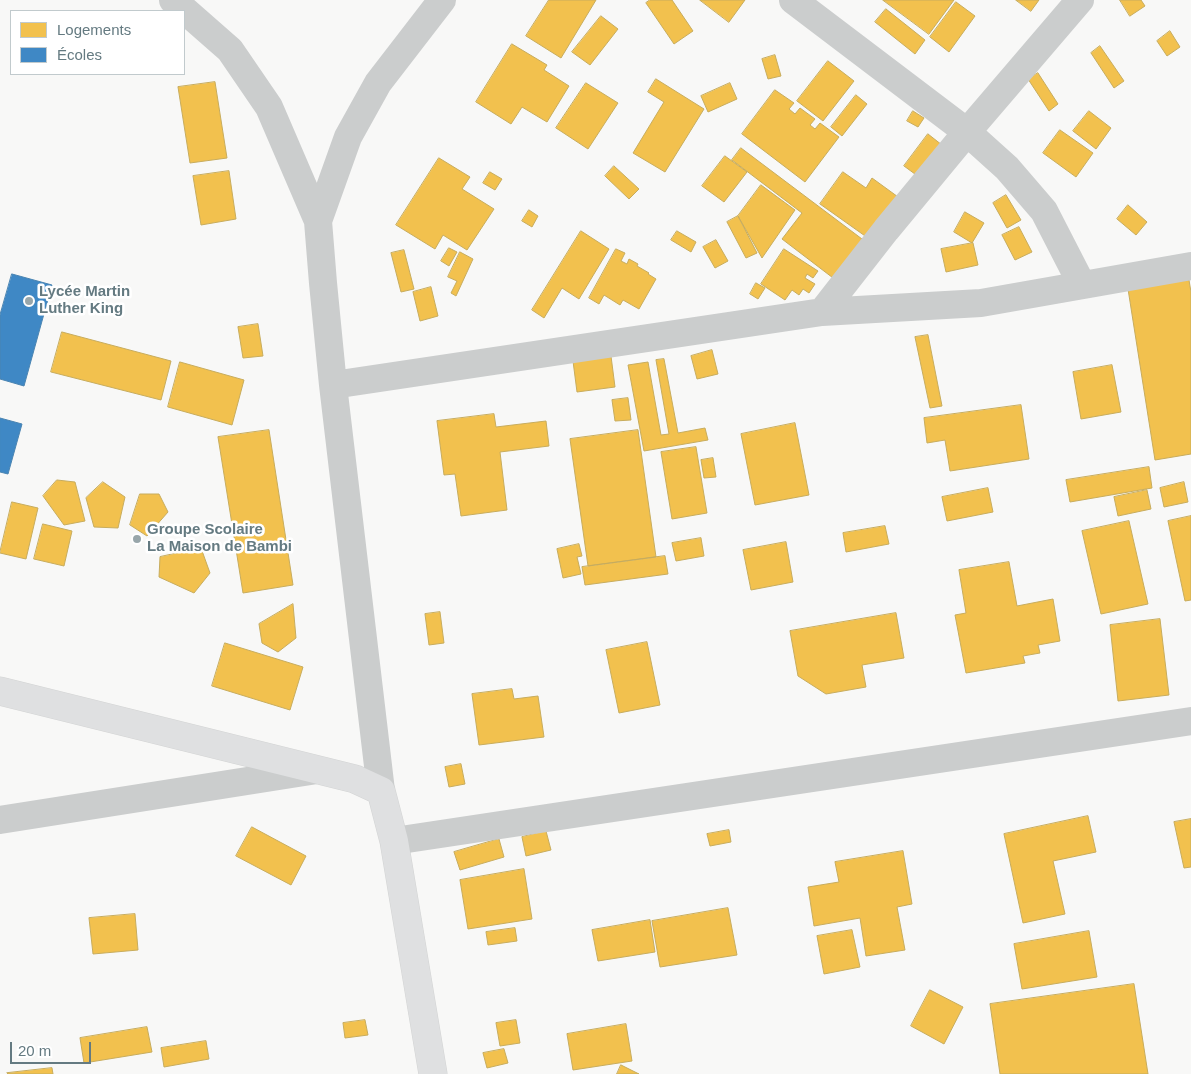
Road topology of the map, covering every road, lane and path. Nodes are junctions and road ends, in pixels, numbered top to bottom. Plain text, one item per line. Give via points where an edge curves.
1 (173, 0) edge
2 (442, 0) edge
3 (793, 0) edge
4 (1080, 0) edge
5 (184, 10) edge
6 (185, 11) edge
7 (967, 132) junction
8 (318, 221) junction
9 (1191, 266) edge
10 (1082, 285) junction
11 (822, 312) junction
12 (333, 385) junction
13 (0, 690) edge
14 (1191, 721) edge
15 (317, 770) junction
16 (381, 792) junction
17 (0, 820) edge
18 (394, 841) junction
19 (433, 1074) edge

1 - 5 street
2 - 8 street via 378,82 348,137
3 - 7 street
4 - 7 street
6 - 8 street via 230,50 269,107
7 - 10 street via 1008,168 1044,211
7 - 11 street
8 - 12 street
9 - 10 street
10 - 11 street via 982,303
11 - 12 street
12 - 16 street
13 - 15 street
14 - 18 street
15 - 16 street via 355,779
15 - 17 street
16 - 18 street
18 - 19 street

